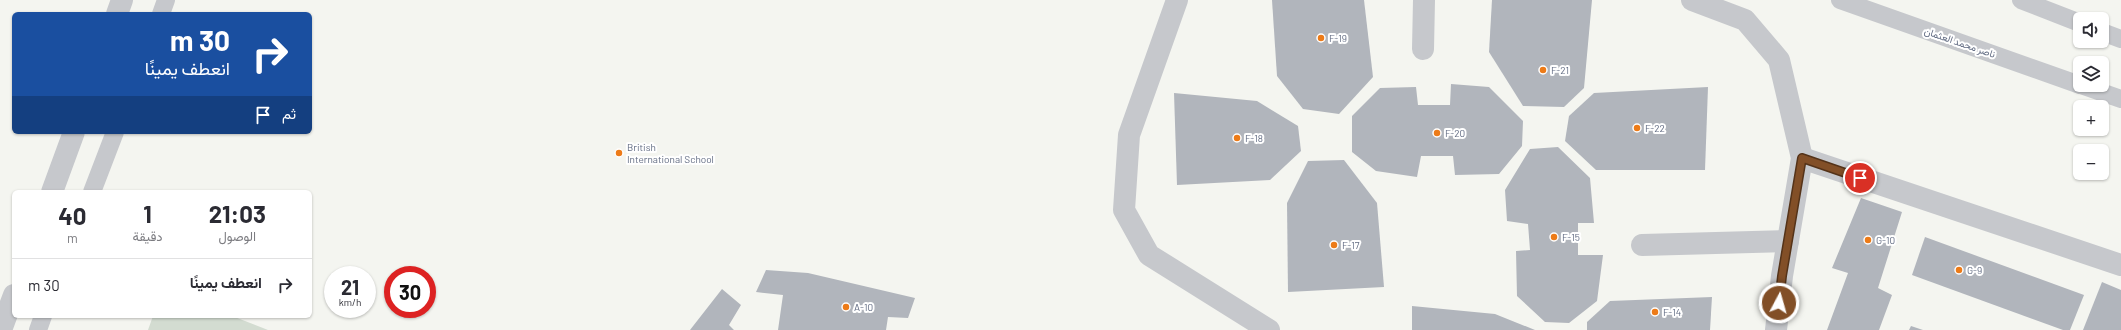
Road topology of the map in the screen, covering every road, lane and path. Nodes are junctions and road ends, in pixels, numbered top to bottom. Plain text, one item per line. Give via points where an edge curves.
1 (122, 0) edge
2 (166, 0) edge
3 (1177, 0) edge
4 (1424, 0) edge
5 (1692, 0) edge
6 (1840, 0) edge
7 (2021, 0) edge
8 (118, 12) edge
9 (162, 12) edge
10 (2073, 20) edge
11 (2109, 35) edge
12 (2121, 40) edge
13 (1424, 49) dead end
14 (2073, 82) edge
15 (2101, 92) edge
16 (2121, 99) edge
17 (73, 134) edge
18 (114, 134) edge
19 (1802, 158) junction
20 (53, 190) edge
21 (93, 190) edge
22 (1788, 241) junction
23 (1642, 245) dead end
24 (2121, 265) edge
25 (12, 300) edge
26 (42, 318) edge
27 (1, 330) edge
28 (38, 330) edge
29 (1269, 330) edge
30 (1776, 330) edge

1 - 8 street
2 - 9 lane
3 - 29 street via 1130,136 1124,210 1149,255
4 - 13 street
5 - 19 street via 1746,20 1779,60
6 - 14 lane, ناصر محمد العثمان
7 - 10 lane
11 - 12 lane
15 - 16 lane, ناصر محمد العثمان
17 - 20 street
18 - 21 lane
19 - 22 street
19 - 24 street
22 - 23 street
22 - 30 street
25 - 27 street
26 - 28 lane

